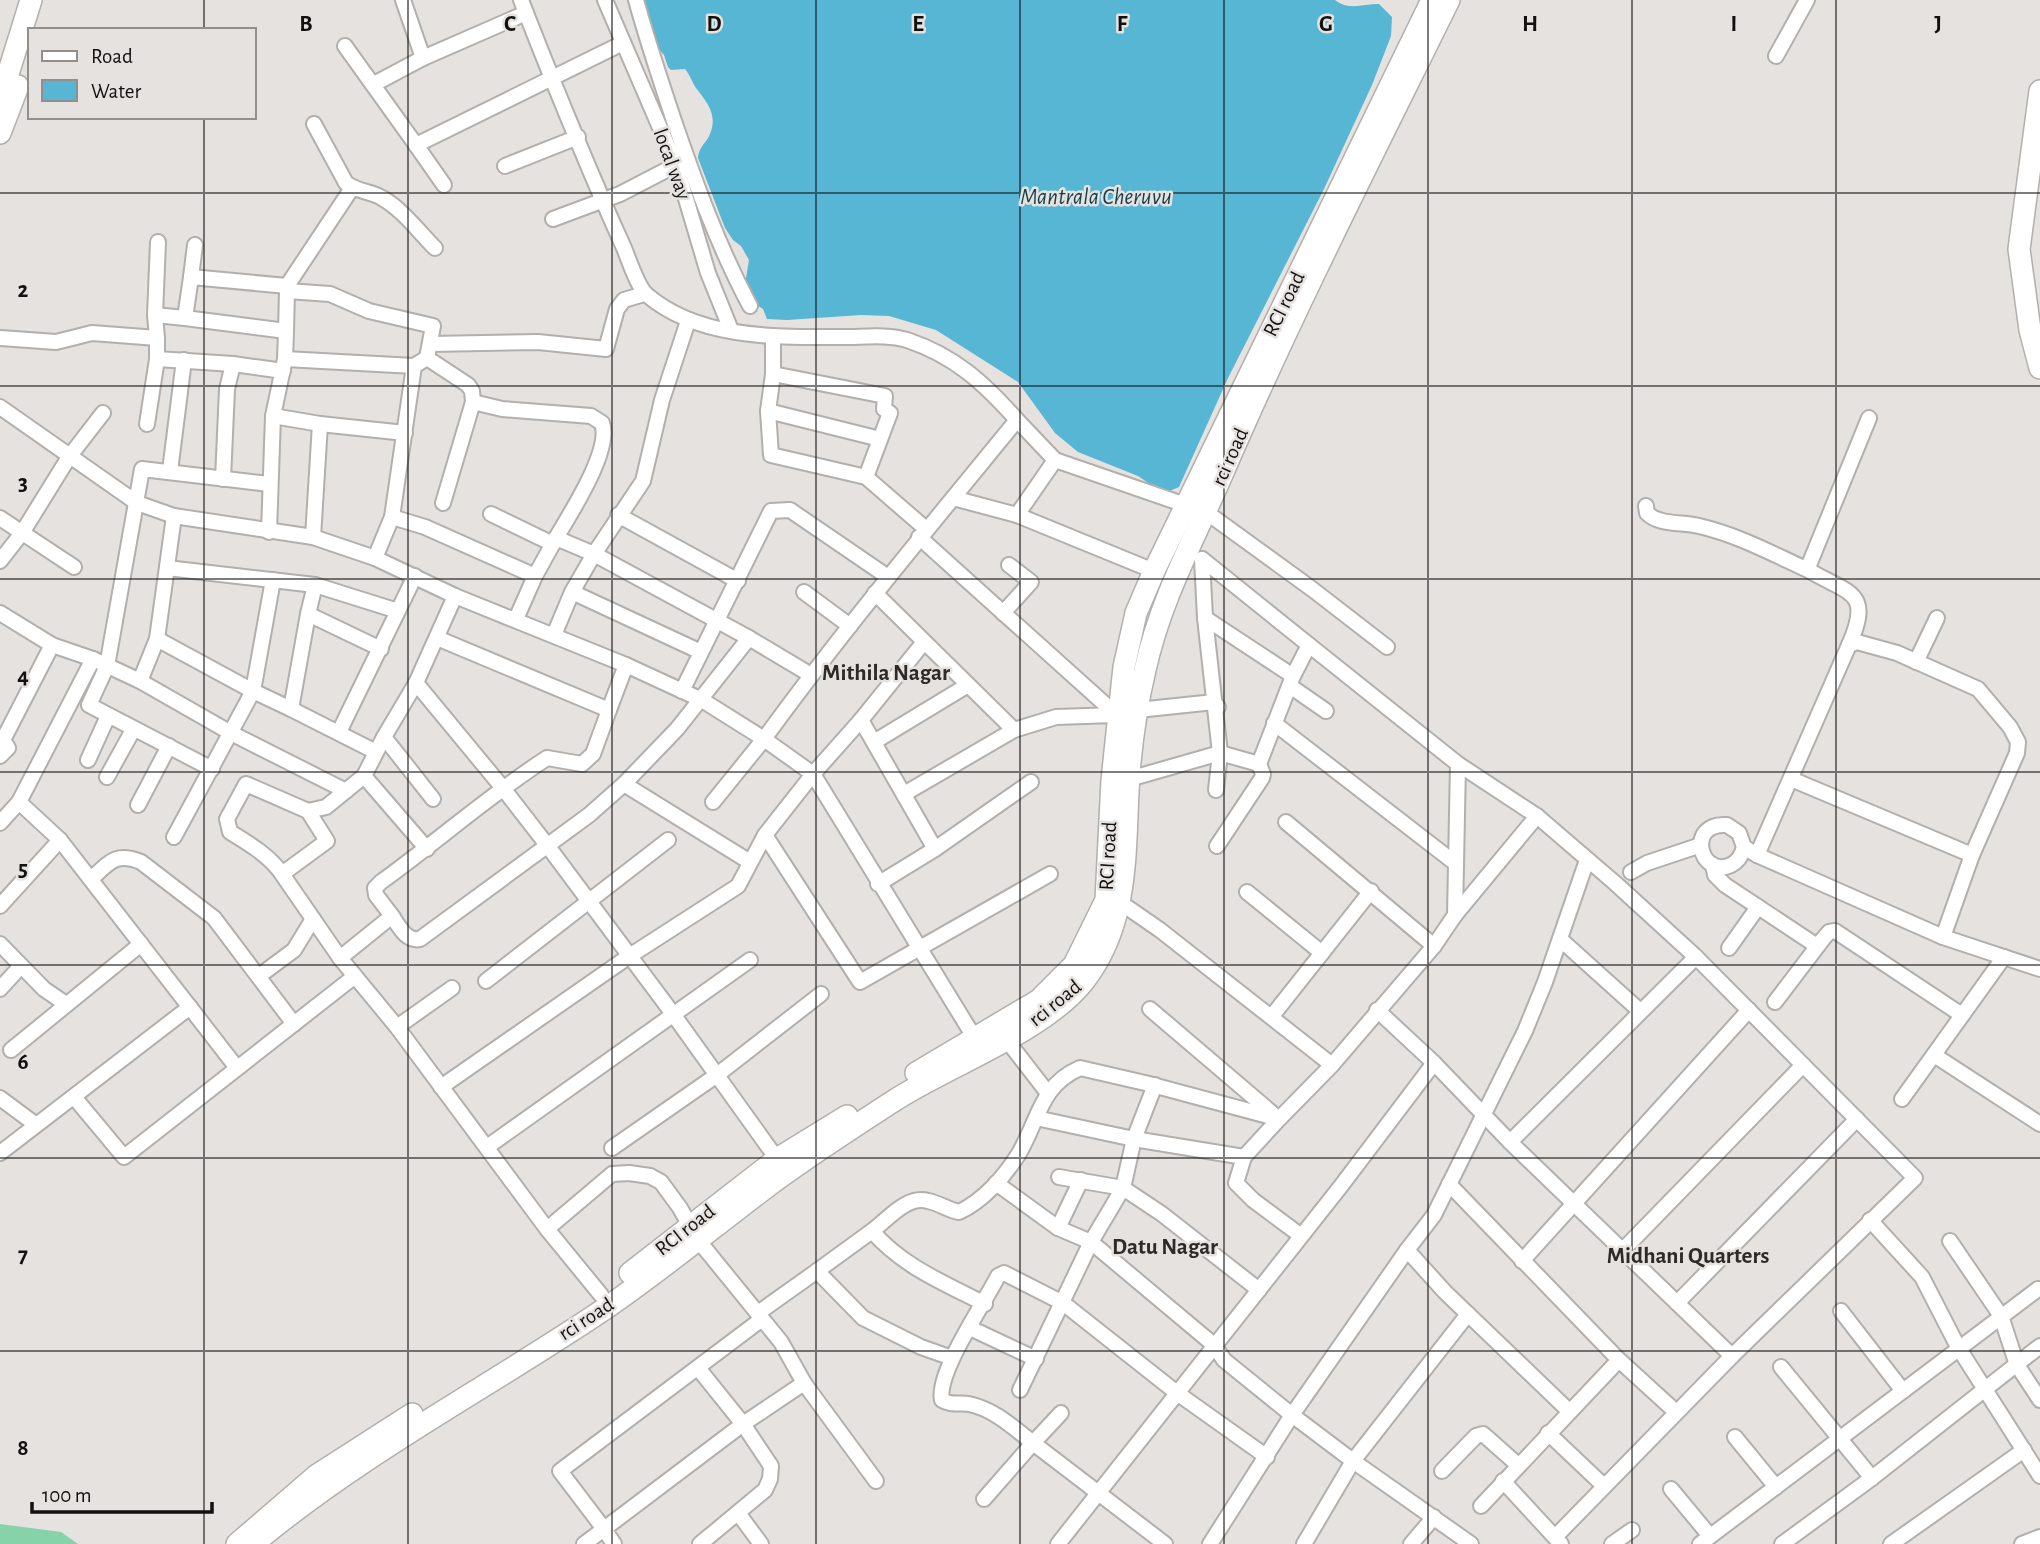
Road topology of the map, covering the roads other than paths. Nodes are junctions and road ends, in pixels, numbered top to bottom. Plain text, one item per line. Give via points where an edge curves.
1 (31, 0) edge
2 (45, 0) edge
3 (403, 0) edge
4 (605, 0) edge
5 (636, 0) edge
6 (1432, 0) edge
7 (1449, 0) edge
8 (1807, 0) edge
9 (524, 7) edge
10 (37, 28) edge
11 (623, 43) junction
12 (345, 46) dead end
13 (28, 57) edge
14 (1776, 57) dead end
15 (423, 58) junction
16 (552, 80) junction
17 (374, 84) junction
18 (2040, 90) edge
19 (0, 100) edge
20 (314, 124) dead end
21 (0, 133) edge
22 (578, 137) junction
23 (416, 145) junction
24 (676, 165) junction
25 (505, 166) dead end
26 (444, 185) dead end
27 (352, 188) junction
28 (602, 201) junction
29 (553, 219) dead end
30 (158, 242) dead end
31 (195, 246) dead end
32 (435, 248) dead end
33 (191, 277) junction
34 (287, 288) junction
35 (644, 294) junction
36 (750, 306) dead end
37 (155, 315) junction
38 (185, 318) junction
39 (688, 321) junction
40 (731, 330) junction
41 (286, 331) junction
42 (773, 337) junction
43 (0, 338) edge
44 (157, 338) junction
45 (424, 356) junction
46 (157, 359) junction
47 (184, 360) junction
48 (233, 364) junction
49 (284, 365) junction
50 (2040, 368) edge
51 (773, 374) junction
52 (473, 402) junction
53 (0, 407) edge
54 (768, 411) junction
55 (103, 413) dead end
56 (273, 416) junction
57 (1869, 418) dead end
58 (1017, 420) junction
59 (147, 424) dead end
60 (320, 424) junction
61 (405, 433) junction
62 (880, 439) junction
63 (69, 457) junction
64 (1055, 460) junction
65 (170, 471) junction
66 (866, 477) junction
67 (223, 479) junction
68 (270, 484) junction
69 (953, 498) junction
70 (443, 502) dead end
71 (137, 503) junction
72 (1646, 506) dead end
73 (1196, 508) junction
74 (491, 514) dead end
75 (618, 515) junction
76 (1017, 515) junction
77 (174, 516) junction
78 (392, 517) junction
79 (0, 518) edge
80 (269, 532) junction
81 (22, 533) junction
82 (923, 533) junction
83 (313, 537) junction
84 (555, 541) junction
85 (594, 554) junction
86 (375, 558) junction
87 (0, 561) edge
88 (1009, 565) dead end
89 (75, 567) dead end
90 (167, 568) junction
91 (1153, 571) junction
92 (1810, 571) junction
93 (415, 576) junction
94 (535, 576) junction
95 (888, 577) junction
96 (273, 580) junction
97 (738, 581) junction
98 (315, 585) junction
99 (572, 592) junction
100 (804, 592) dead end
101 (875, 593) junction
102 (455, 596) junction
103 (398, 611) junction
104 (1003, 612) junction
105 (0, 613) edge
106 (308, 614) junction
107 (1205, 618) junction
108 (1937, 618) dead end
109 (516, 619) junction
110 (718, 621) junction
111 (850, 626) junction
112 (554, 635) junction
113 (438, 638) junction
114 (749, 638) junction
115 (157, 639) junction
116 (924, 642) junction
117 (52, 645) junction
118 (1309, 645) junction
119 (1849, 645) junction
120 (1387, 647) dead end
121 (381, 649) junction
122 (701, 652) junction
123 (1916, 662) junction
124 (100, 663) junction
125 (626, 665) junction
126 (811, 675) junction
127 (140, 681) junction
128 (1292, 681) junction
129 (416, 683) junction
130 (968, 685) junction
131 (253, 691) junction
132 (682, 691) junction
133 (702, 700) junction
134 (1217, 705) junction
135 (291, 709) junction
136 (609, 710) junction
137 (1326, 711) dead end
138 (1124, 714) junction
139 (108, 716) junction
140 (861, 720) junction
141 (1274, 723) junction
142 (133, 730) junction
143 (1014, 730) junction
144 (339, 732) junction
145 (231, 733) junction
146 (384, 737) junction
147 (2, 738) edge
148 (764, 739) junction
149 (874, 742) junction
150 (169, 746) junction
151 (376, 752) junction
152 (1220, 753) junction
153 (0, 756) edge
154 (88, 760) dead end
155 (1259, 764) junction
156 (1458, 764) junction
157 (212, 769) junction
158 (813, 774) junction
159 (364, 776) junction
160 (107, 777) dead end
161 (1129, 779) junction
162 (1791, 779) junction
163 (1031, 782) dead end
164 (624, 784) junction
165 (502, 787) junction
166 (1216, 790) dead end
167 (346, 791) junction
168 (904, 794) junction
169 (433, 799) dead end
170 (19, 802) junction
171 (713, 802) dead end
172 (138, 806) dead end
173 (308, 811) junction
174 (1537, 816) junction
175 (1286, 822) dead end
176 (0, 823) edge
177 (765, 835) junction
178 (174, 837) dead end
179 (60, 840) junction
180 (668, 840) dead end
181 (547, 845) junction
182 (1701, 845) junction
183 (1217, 846) dead end
184 (1744, 847) junction
185 (427, 849) junction
186 (935, 849) junction
187 (1757, 855) junction
188 (1972, 855) junction
189 (1587, 859) junction
190 (750, 862) junction
191 (1455, 863) junction
192 (1713, 865) junction
193 (1631, 872) dead end
194 (282, 874) junction
195 (1050, 874) dead end
196 (91, 879) junction
197 (878, 884) junction
198 (1247, 891) dead end
199 (1371, 891) junction
200 (589, 901) junction
201 (1113, 901) junction
202 (0, 906) edge
203 (1758, 907) junction
204 (1455, 915) junction
205 (392, 916) junction
206 (313, 919) junction
207 (1943, 937) junction
208 (1560, 939) junction
209 (0, 944) edge
210 (141, 944) junction
211 (1434, 946) junction
212 (1816, 946) junction
213 (1729, 948) dead end
214 (919, 949) junction
215 (1322, 953) junction
216 (628, 957) junction
217 (1696, 957) junction
218 (2004, 957) junction
219 (340, 958) junction
220 (750, 960) dead end
221 (20, 967) junction
222 (2040, 969) edge
223 (260, 976) junction
224 (355, 976) junction
225 (486, 981) dead end
226 (452, 988) dead end
227 (0, 989) edge
228 (821, 994) dead end
229 (1775, 1002) dead end
230 (66, 1004) junction
231 (190, 1007) junction
232 (1150, 1009) dead end
233 (1377, 1010) junction
234 (1749, 1010) junction
235 (1640, 1011) junction
236 (673, 1014) junction
237 (1962, 1015) junction
238 (1272, 1016) junction
239 (294, 1024) junction
240 (397, 1027) junction
241 (974, 1037) junction
242 (1006, 1039) junction
243 (11, 1050) dead end
244 (1934, 1055) junction
245 (1434, 1063) junction
246 (1332, 1065) junction
247 (1802, 1065) junction
248 (237, 1068) junction
249 (717, 1075) junction
250 (1155, 1086) junction
251 (441, 1087) junction
252 (1047, 1092) junction
253 (74, 1097) junction
254 (0, 1098) edge
255 (1902, 1099) dead end
256 (1482, 1115) junction
257 (1036, 1118) junction
258 (1279, 1119) junction
259 (1857, 1119) junction
260 (35, 1124) junction
261 (2040, 1124) edge
262 (1134, 1139) junction
263 (1510, 1143) junction
264 (487, 1147) junction
265 (612, 1148) dead end
266 (0, 1153) edge
267 (1244, 1157) junction
268 (777, 1159) junction
269 (1059, 1177) dead end
270 (1081, 1180) junction
271 (996, 1183) junction
272 (1449, 1184) junction
273 (1123, 1188) junction
274 (1573, 1204) junction
275 (1870, 1220) junction
276 (1058, 1228) junction
277 (547, 1229) junction
278 (872, 1231) junction
279 (693, 1233) junction
280 (1300, 1235) junction
281 (1950, 1241) dead end
282 (1091, 1242) junction
283 (1407, 1250) junction
284 (1622, 1251) junction
285 (1522, 1261) junction
286 (817, 1271) junction
287 (2038, 1289) dead end
288 (1259, 1290) junction
289 (601, 1295) junction
290 (1063, 1303) junction
291 (1677, 1303) junction
292 (985, 1304) junction
293 (1841, 1311) dead end
294 (1468, 1314) junction
295 (760, 1316) junction
296 (2001, 1316) junction
297 (970, 1328) junction
298 (1214, 1345) junction
299 (2040, 1346) edge
300 (1958, 1347) junction
301 (1732, 1356) junction
302 (952, 1358) junction
303 (1036, 1359) junction
304 (1619, 1360) junction
305 (2017, 1365) junction
306 (1781, 1367) dead end
307 (698, 1368) junction
308 (804, 1383) junction
309 (1983, 1389) junction
310 (1020, 1390) dead end
311 (1903, 1391) junction
312 (1177, 1393) junction
313 (2040, 1398) edge
314 (1569, 1411) junction
315 (1676, 1412) junction
316 (1060, 1413) dead end
317 (1292, 1415) junction
318 (743, 1424) junction
319 (1548, 1433) junction
320 (1735, 1437) dead end
321 (1840, 1438) junction
322 (1033, 1443) junction
323 (2024, 1450) junction
324 (1267, 1457) junction
325 (1353, 1461) junction
326 (1518, 1465) junction
327 (1442, 1471) dead end
328 (2040, 1476) edge
329 (1872, 1478) junction
330 (876, 1481) dead end
331 (1503, 1481) junction
332 (1604, 1486) junction
333 (1776, 1487) junction
334 (1671, 1489) dead end
335 (1099, 1494) junction
336 (984, 1499) dead end
337 (1481, 1506) dead end
338 (738, 1513) junction
339 (1434, 1517) junction
340 (604, 1529) junction
341 (1632, 1530) dead end
342 (2040, 1537) edge
343 (1559, 1540) edge
344 (1705, 1540) edge
345 (237, 1544) edge
346 (253, 1544) edge
347 (584, 1544) edge
348 (614, 1544) edge
349 (700, 1544) edge
350 (761, 1544) edge
351 (1058, 1544) edge
352 (1165, 1544) edge
353 (1210, 1544) edge
354 (1304, 1544) edge
355 (1411, 1544) edge
356 (1471, 1544) edge
357 (1612, 1544) edge
358 (1782, 1544) edge
359 (1891, 1544) edge
360 (2022, 1544) edge

1 - 19 main road
2 - 10 main road
3 - 15 street
4 - 11 street, local way
5 - 36 street via 707,213
6 - 73 main road, RCI road
7 - 73 main road, rci road
8 - 14 street
9 - 15 street
9 - 16 street
11 - 16 street
11 - 24 street, local way
12 - 17 street
13 - 21 main road
15 - 17 street
16 - 22 street
16 - 23 street
17 - 23 street
18 - 50 main road via 2019,249
20 - 27 street
22 - 25 street
22 - 28 street
23 - 26 street
24 - 28 street
24 - 40 street, local way via 708,273
27 - 32 street via 390,203
27 - 34 street
28 - 29 street
28 - 35 street
30 - 37 street
31 - 33 street
33 - 34 street
33 - 38 street
34 - 41 street
34 - 45 street via 330,294 369,311 433,326
35 - 39 street
35 - 45 street via 624,300 617,309 606,349 538,342 466,345
37 - 38 street
37 - 44 street
38 - 41 street
39 - 40 street
39 - 75 street via 662,400 643,481
40 - 42 street
41 - 49 street
42 - 51 street
42 - 58 street via 904,339 964,368
43 - 44 street via 56,342 92,333
44 - 46 street
45 - 49 street
45 - 52 street via 468,384
45 - 61 street
46 - 47 street
46 - 59 street
47 - 48 street
47 - 65 street
48 - 49 street
48 - 67 street via 227,390
49 - 56 street
51 - 54 street
51 - 62 street via 885,396 884,409 890,413
52 - 70 street
52 - 84 street via 502,409 591,416 602,423 605,436 593,470
53 - 63 street
54 - 62 street
54 - 66 street via 771,455
55 - 63 street
56 - 60 street
56 - 68 street
57 - 92 street via 1811,556
58 - 64 street
58 - 69 street
60 - 61 street
60 - 83 street
61 - 78 street
62 - 66 street
63 - 71 street
63 - 81 street
64 - 73 street
64 - 76 street
65 - 67 street
65 - 71 street via 142,469
66 - 82 street
67 - 68 street
68 - 80 street
69 - 76 street
69 - 82 street
71 - 77 street
71 - 124 street
72 - 92 street via 1653,518 1726,533
73 - 91 main road, RCI road via 1178,524
73 - 120 street
73 - 138 main road, rci road via 1144,670
74 - 84 street
75 - 85 street
75 - 97 street
76 - 91 street
77 - 80 street
77 - 90 street
78 - 86 street
78 - 94 street
79 - 81 street
80 - 83 street
81 - 87 street
81 - 89 street
82 - 95 street
82 - 104 street
83 - 86 street
84 - 85 street
84 - 94 street
85 - 99 street
85 - 110 street
86 - 93 street
88 - 104 street via 1031,582
90 - 96 street
90 - 115 street
91 - 138 main road, RCI road via 1136,613 1124,667
92 - 119 street via 1850,592 1858,603 1858,624
93 - 102 street
93 - 103 street
94 - 109 street
95 - 97 street via 790,510 771,511
95 - 101 street
96 - 98 street
96 - 131 street
97 - 110 street
98 - 103 street
98 - 106 street
99 - 112 street
99 - 122 street
100 - 111 street
101 - 111 street
101 - 116 street
102 - 109 street
102 - 113 street
103 - 121 street
104 - 138 street
105 - 117 street
106 - 121 street
106 - 135 street
107 - 118 street via 1202,559
107 - 128 street
107 - 134 street
108 - 123 street
109 - 112 street
110 - 114 street
110 - 122 street
111 - 126 street
112 - 125 street
113 - 129 street
113 - 136 street
114 - 126 street
114 - 133 street
115 - 127 street
115 - 131 street
116 - 130 street
116 - 140 street
117 - 124 street
117 - 147 street
118 - 128 street
118 - 156 street
119 - 123 street via 1857,642
119 - 162 street
121 - 144 street
122 - 132 street
123 - 188 street via 1978,689 2018,743
124 - 127 street
124 - 139 street via 89,705
124 - 170 street
125 - 132 street
125 - 136 street
126 - 148 street
127 - 145 street
128 - 137 street
128 - 141 street
129 - 146 street
129 - 165 street
130 - 143 street
130 - 149 street
131 - 135 street
131 - 145 street
132 - 133 street
133 - 148 street
133 - 164 street
134 - 138 street
134 - 152 street
135 - 144 street
136 - 165 street via 589,760 582,764 547,758
138 - 143 street via 1056,717
138 - 161 main road, rci road
138 - 201 main road, RCI road via 1112,780
139 - 142 street
139 - 154 street
140 - 149 street
140 - 158 street
141 - 155 street
141 - 191 street
142 - 150 street
142 - 160 street
143 - 168 street
144 - 151 street
145 - 157 street
145 - 167 street
146 - 151 street
146 - 169 street
147 - 153 street via 8,748
148 - 158 street
148 - 171 street
149 - 168 street
150 - 157 street
150 - 172 street
151 - 159 street
152 - 155 street
152 - 161 street
152 - 166 street
155 - 183 street via 1262,778
156 - 174 street
156 - 191 street
157 - 178 street
158 - 177 street
158 - 197 street
159 - 167 street
159 - 185 street
161 - 201 main road, rci road via 1129,820
162 - 187 street
162 - 188 street
163 - 186 street
164 - 181 street
164 - 190 street
165 - 181 street
165 - 185 street
167 - 173 street via 326,807
168 - 186 street
170 - 176 street
170 - 179 street
173 - 194 street via 327,841
173 - 194 street via 246,784 227,818 229,832
174 - 189 street
174 - 204 street
175 - 199 street
177 - 190 street
177 - 214 street via 860,982
179 - 196 street
179 - 202 street
180 - 200 street
181 - 200 street
181 - 205 street via 420,939 408,937
182 - 184 street via 1706,831 1720,824 1734,828
182 - 192 street via 1703,856
182 - 193 street
184 - 187 street
184 - 192 street via 1733,864
185 - 205 street via 375,888
186 - 197 street
187 - 207 street
188 - 207 street
189 - 208 street
189 - 217 street
190 - 216 street via 738,886
191 - 204 street
192 - 203 street via 1719,880
194 - 206 street
195 - 214 street
196 - 210 street
196 - 223 street via 114,859 128,856 141,862 214,918
197 - 214 street
198 - 215 street
199 - 211 street
199 - 215 street
200 - 216 street
200 - 225 street
201 - 238 street via 1160,930
201 - 241 main road, RCI road via 1074,965 1039,1000
201 - 242 main road, rci road via 1108,943 1083,983 1049,1013
203 - 212 street
203 - 213 street
204 - 211 street
205 - 219 street
206 - 219 street
206 - 223 street via 294,950
207 - 218 street
208 - 235 street
208 - 256 street via 1525,1031
209 - 221 street
210 - 230 street
210 - 231 street
211 - 233 street
212 - 229 street
212 - 237 street via 1835,931
214 - 241 street
215 - 238 street
216 - 236 street
216 - 251 street
217 - 234 street
217 - 235 street
218 - 222 street
218 - 237 street
219 - 224 street
220 - 236 street
221 - 227 street
221 - 230 street
223 - 239 street
224 - 239 street
224 - 240 street
226 - 240 street
228 - 249 street
230 - 243 street
231 - 248 street
231 - 253 street
232 - 258 street
233 - 245 street
233 - 246 street
234 - 247 street
234 - 274 street
235 - 263 street
236 - 249 street
236 - 264 street
237 - 244 street
238 - 246 street
239 - 248 street
240 - 251 street
241 - 268 main road, RCI road
242 - 252 street
242 - 279 main road, rci road via 900,1097
244 - 255 street
244 - 261 street
245 - 256 street
245 - 280 street
246 - 258 street
247 - 259 street
247 - 284 street
248 - 253 street via 124,1157
249 - 265 street
249 - 268 street
250 - 252 street via 1080,1068
250 - 258 street
250 - 262 street
251 - 264 street
252 - 257 street
253 - 260 street
254 - 260 street
256 - 263 street
256 - 272 street
257 - 262 street
257 - 271 street via 1018,1154
258 - 267 street
259 - 275 street via 1915,1178
259 - 291 street
260 - 266 street
262 - 267 street
262 - 273 street
263 - 274 street
264 - 277 street
267 - 280 street via 1236,1183
268 - 279 main road, RCI road
269 - 270 street
270 - 273 street
270 - 276 street
271 - 276 street
271 - 278 street via 960,1212 916,1199
272 - 283 street via 1434,1215
272 - 285 street
273 - 282 street
273 - 288 street
274 - 284 street
274 - 285 street
275 - 300 street via 1922,1277
275 - 301 street
276 - 282 street
277 - 279 street via 605,1178 629,1172 661,1182
277 - 289 street
278 - 286 street
278 - 292 street via 905,1262
279 - 289 main road, RCI road
279 - 295 street
279 - 346 main road, rci road via 607,1307 355,1468
280 - 288 street
281 - 296 street
282 - 290 street
282 - 298 street
283 - 294 street
283 - 317 street
284 - 291 street
285 - 304 street
286 - 295 street
286 - 302 street via 863,1318
287 - 296 street
288 - 298 street
289 - 345 main road, RCI road via 317,1475
290 - 292 street via 1004,1273 998,1276
290 - 303 street
290 - 312 street
291 - 301 street
292 - 297 street
293 - 311 street
294 - 314 street
294 - 325 street
295 - 307 street
295 - 308 street
296 - 300 street
296 - 305 street
297 - 302 street
297 - 303 street
298 - 312 street
298 - 317 street via 1224,1360
299 - 305 street
300 - 309 street
300 - 311 street
301 - 315 street
302 - 322 street via 942,1400 970,1404 996,1415
303 - 310 street
304 - 314 street
304 - 315 street
305 - 309 street
305 - 313 street
306 - 321 street
307 - 318 street
307 - 340 street via 561,1471
308 - 318 street
308 - 330 street
309 - 323 street
309 - 329 street
311 - 321 street
312 - 324 street
312 - 335 street
314 - 319 street
315 - 332 street
316 - 322 street
317 - 324 street
317 - 325 street
318 - 338 street via 771,1466 765,1490
318 - 340 street
319 - 326 street
319 - 332 street
320 - 333 street
321 - 329 street
321 - 333 street
322 - 335 street
322 - 336 street
323 - 328 street
323 - 359 street
324 - 353 street
325 - 339 street
325 - 354 street
326 - 327 street via 1483,1434
326 - 331 street
329 - 358 street
331 - 337 street
331 - 343 street
332 - 343 street
333 - 344 street
334 - 344 street
335 - 351 street
335 - 352 street
338 - 349 street
338 - 350 street
339 - 355 street
339 - 356 street
340 - 347 street
340 - 348 street
341 - 357 street
342 - 360 street

